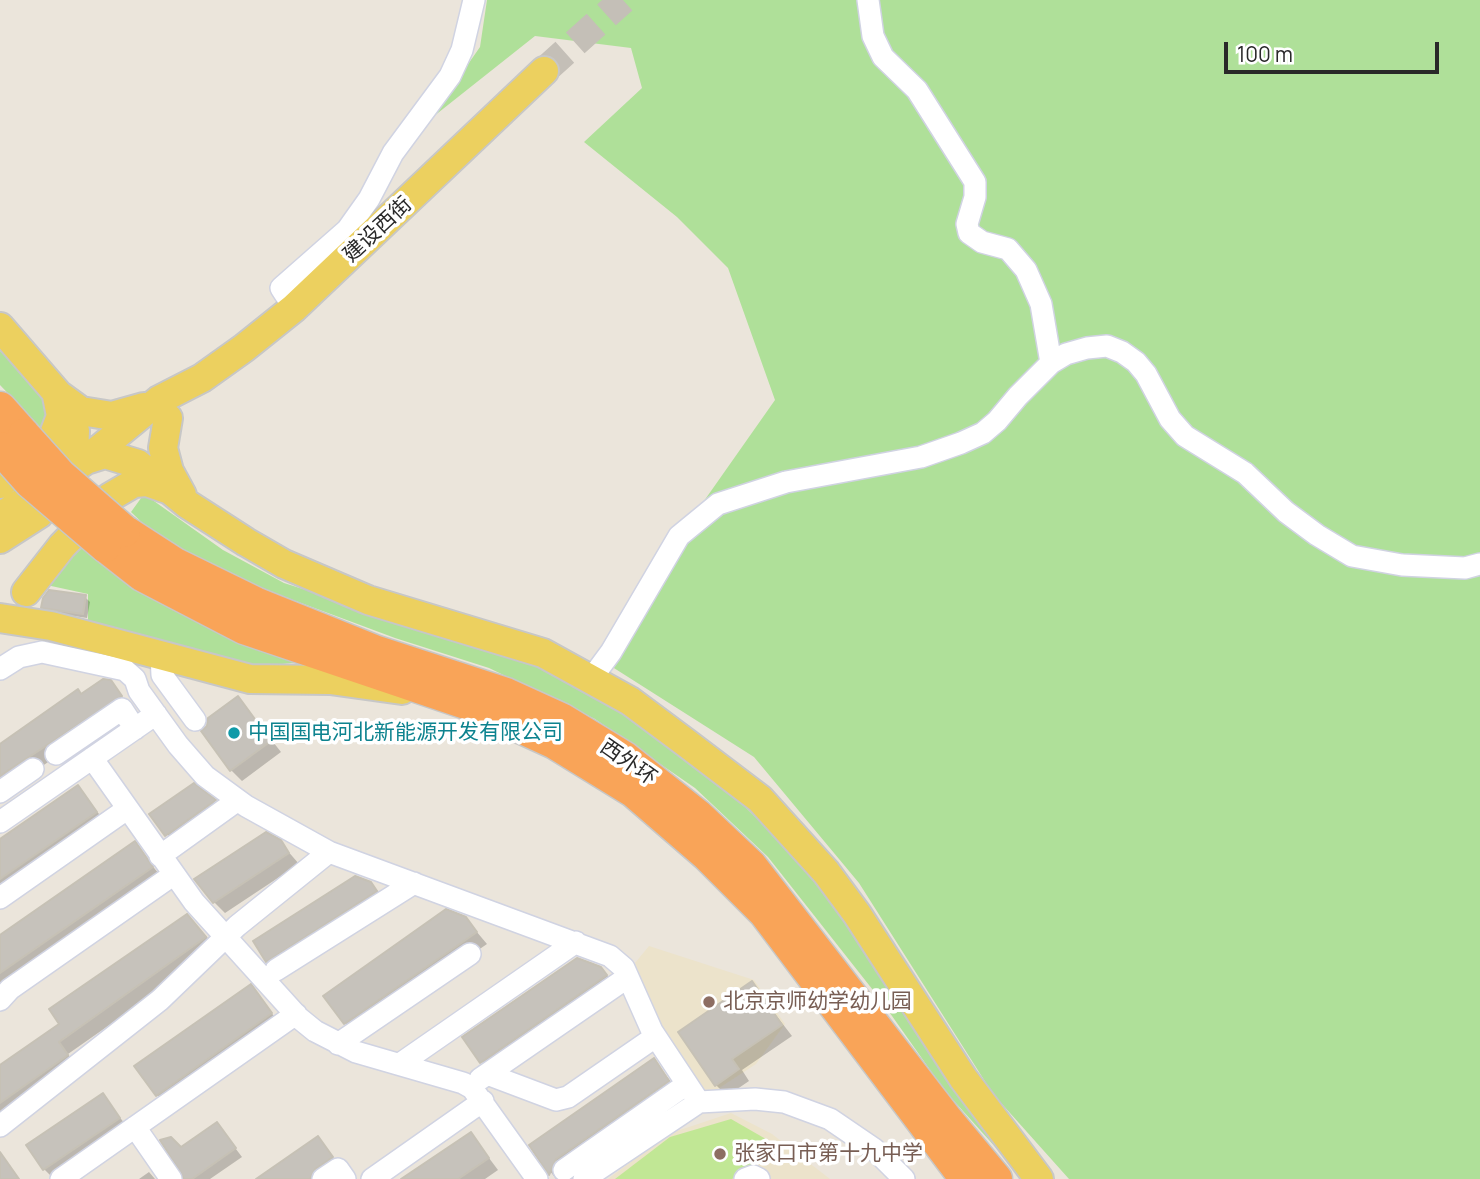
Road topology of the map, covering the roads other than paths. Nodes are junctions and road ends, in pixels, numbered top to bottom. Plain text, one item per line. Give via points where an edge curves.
1 (474, 0) edge
2 (868, 0) edge
3 (544, 71) tunnel mouth
4 (295, 308) junction
5 (0, 327) edge
6 (1051, 363) junction
7 (57, 393) junction
8 (0, 408) edge
9 (164, 409) junction
10 (8, 443) edge
11 (119, 457) junction
12 (74, 473) junction
13 (0, 484) edge
14 (178, 497) junction
15 (15, 521) edge
16 (115, 538) junction
17 (0, 539) edge
18 (1480, 564) edge
19 (26, 592) junction
20 (0, 618) edge
21 (51, 626) junction
22 (160, 656) junction
23 (0, 669) edge
24 (590, 679) junction
25 (483, 710) junction
26 (156, 714) junction
27 (195, 720) dead end
28 (135, 729) junction
29 (56, 754) dead end
30 (92, 758) junction
31 (33, 769) dead end
32 (0, 792) edge
33 (238, 800) junction
34 (127, 809) junction
35 (0, 822) edge
36 (329, 852) junction
37 (160, 856) junction
38 (173, 875) junction
39 (414, 883) junction
40 (0, 898) edge
41 (226, 937) junction
42 (576, 942) junction
43 (470, 954) dead end
44 (276, 970) dead end
45 (628, 977) junction
46 (0, 1000) edge
47 (296, 1014) junction
48 (656, 1037) junction
49 (338, 1044) junction
50 (400, 1064) junction
51 (480, 1087) junction
52 (693, 1093) junction
53 (0, 1126) edge
54 (135, 1127) junction
55 (564, 1170) dead end
56 (61, 1179) edge
57 (171, 1179) edge
58 (323, 1179) edge
59 (345, 1179) edge
60 (372, 1179) edge
61 (537, 1179) edge
62 (584, 1179) edge
63 (745, 1179) edge
64 (759, 1179) edge
65 (904, 1179) edge
66 (966, 1179) edge
67 (996, 1179) edge
68 (1039, 1179) edge

1 - 4 street via 462,50 450,76 393,153 369,199 347,230 281,288
2 - 6 street via 873,36 883,57 917,90 975,182 969,233 1008,249 1026,270 1041,304
3 - 4 main road, 建设西街
4 - 9 main road, 建设西街
5 - 7 main road
6 - 18 street via 1087,348 1107,346 1122,352 1146,374 1170,419 1185,436 1245,473 1286,512 1352,556 1402,565 1465,568
6 - 24 street via 997,421 961,443 921,457 786,482 718,504 679,536 611,652
7 - 9 main road via 81,411 112,416
7 - 12 main road via 75,431
7 - 13 main road via 61,416 53,437
8 - 10 highway
9 - 11 main road, 建设西街
9 - 12 main road, 建设西街
9 - 14 main road via 163,448
10 - 16 highway, bridge via 60,475
11 - 12 main road, 建设西街
11 - 12 main road via 105,454
11 - 14 main road via 138,464
12 - 15 main road, 建设西街
12 - 19 main road via 45,530
14 - 19 main road via 147,482 134,483 110,497 62,546
14 - 24 main road via 284,564 368,600 543,653
15 - 17 main road, 建设西街
16 - 25 highway, 西外环 via 142,575 244,628
16 - 67 highway, 西外环 via 254,603 377,652 506,694 561,719 625,758 698,815 751,866
19 - 21 main road via 31,606
20 - 21 main road
21 - 22 main road
22 - 25 main road via 250,680 330,680 408,691
22 - 27 street via 162,676
23 - 26 street via 19,657 42,652 125,670
24 - 68 main road via 630,701 760,799 826,872 962,1078
25 - 66 highway, 西外环 via 555,744 633,791 707,855 765,913
26 - 28 street
26 - 33 street via 205,776
28 - 29 street via 122,709
28 - 30 street
30 - 34 street
30 - 35 street
31 - 32 street
33 - 36 street
33 - 37 street
34 - 37 street
34 - 40 street
36 - 39 street
36 - 41 street
37 - 38 street
38 - 41 street
38 - 46 street
39 - 42 street
39 - 44 street
41 - 47 street
41 - 53 street via 160,1000
42 - 45 street via 610,956
42 - 50 street
43 - 49 street
45 - 48 street
45 - 51 street
47 - 49 street
47 - 54 street
48 - 51 street via 568,1097 556,1100
48 - 52 street
49 - 50 street
50 - 51 street
51 - 60 street
51 - 61 street
52 - 55 street
52 - 62 street
52 - 65 street via 784,1102 830,1119 874,1149
54 - 56 street
54 - 57 street
58 - 59 street via 338,1168
63 - 64 street

